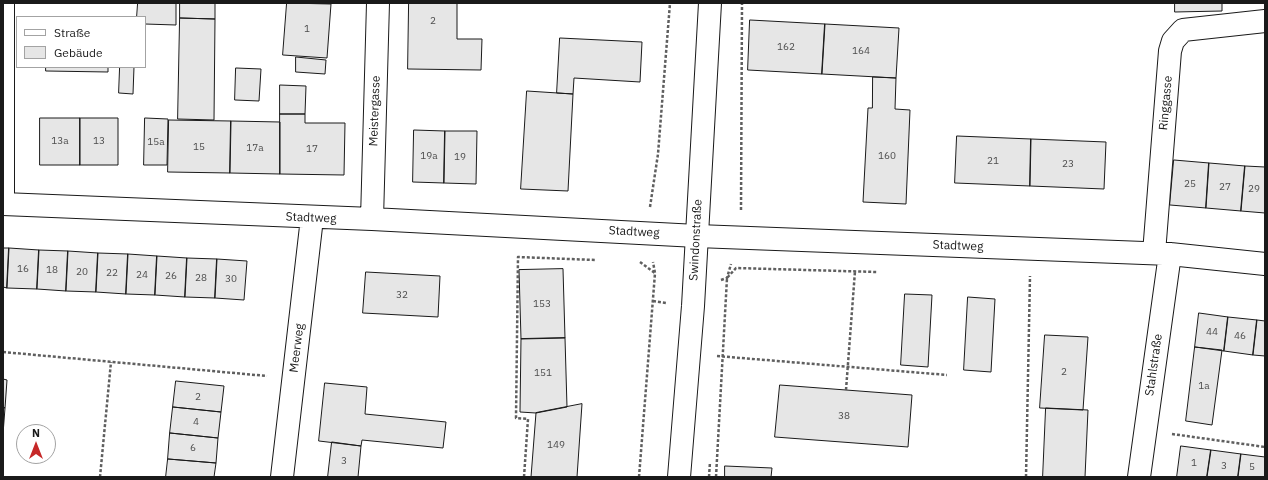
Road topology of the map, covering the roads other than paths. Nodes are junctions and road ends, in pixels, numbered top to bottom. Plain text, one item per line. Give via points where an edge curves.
1 (4, 3) edge
2 (378, 3) edge
3 (710, 3) edge
4 (1260, 15) edge
5 (3, 204) edge
6 (312, 218) junction
7 (372, 219) junction
8 (697, 236) junction
9 (1162, 254) junction
10 (1265, 264) edge
11 (282, 477) edge
12 (679, 477) edge
13 (1139, 477) edge

1 - 5 street
2 - 7 street, Meistergasse
3 - 8 street, Swindonstraße
4 - 9 street, Ringgasse via 1183,30 1173,41 1170,51
5 - 6 street, Stadtweg
6 - 7 street, Stadtweg
6 - 11 street, Meerweg
7 - 8 street, Stadtweg
8 - 9 street, Stadtweg
8 - 12 street, Swindonstraße
9 - 10 street, Stadtweg
9 - 13 street, Stahlstraße via 1146,431

